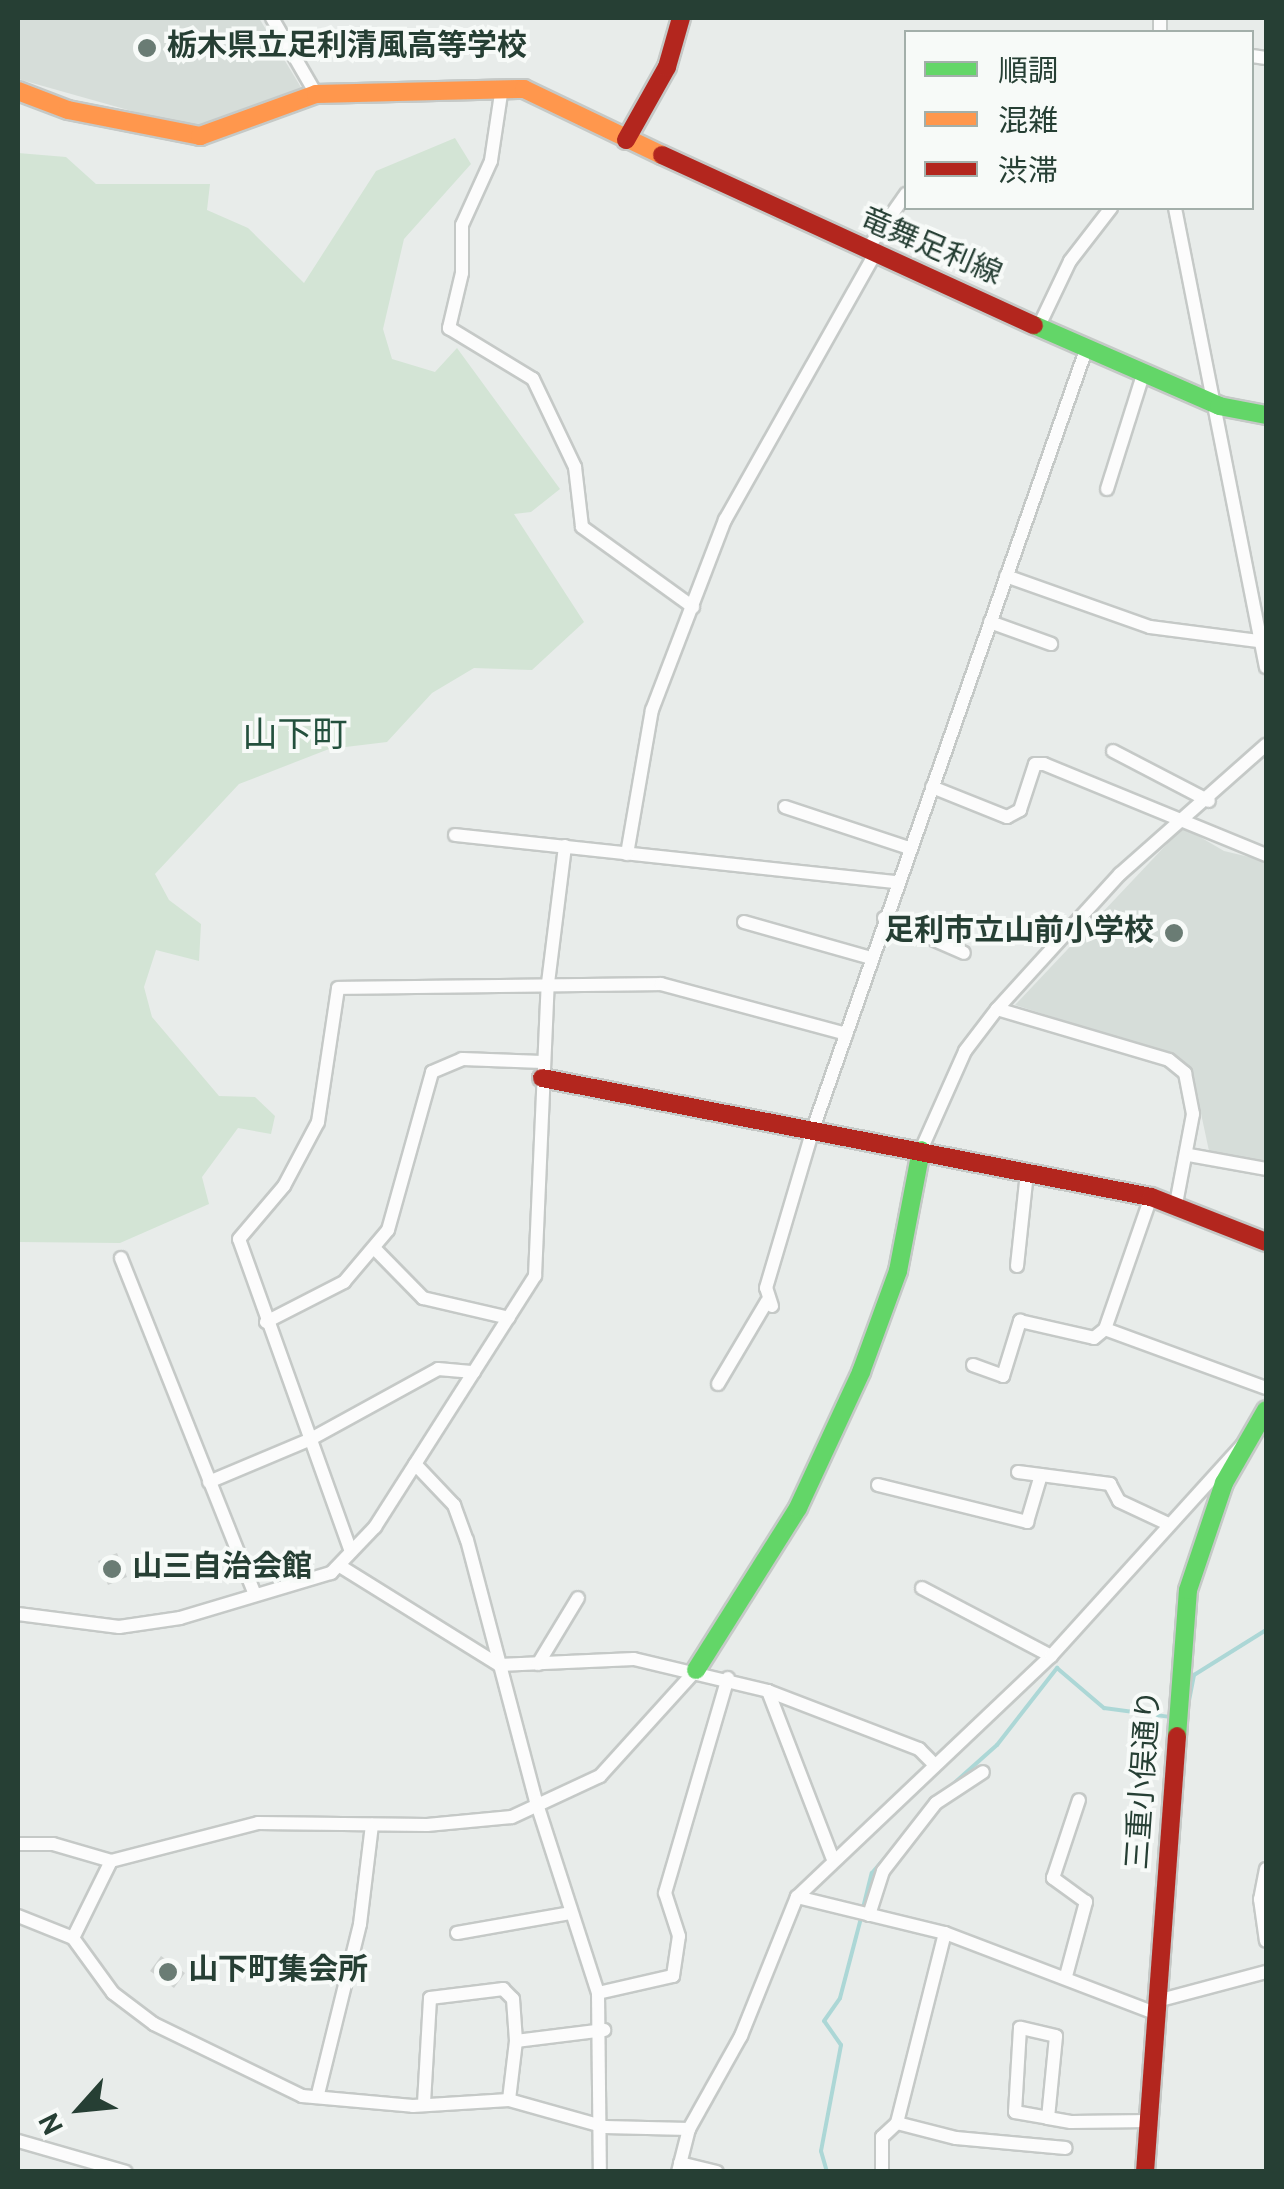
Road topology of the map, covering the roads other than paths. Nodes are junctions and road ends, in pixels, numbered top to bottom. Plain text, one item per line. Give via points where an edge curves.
1 (272, 18) edge
2 (681, 18) edge
3 (502, 87) junction
4 (18, 91) edge
5 (316, 94) junction
6 (626, 140) junction
7 (904, 197) edge
8 (1110, 210) edge
9 (1175, 210) edge
10 (870, 252) junction
11 (1039, 326) junction
12 (1087, 347) junction
13 (1144, 372) junction
14 (1219, 406) junction
15 (1266, 415) edge
16 (1107, 489) dead end
17 (1006, 576) junction
18 (694, 608) junction
19 (990, 622) junction
20 (1258, 642) junction
21 (1051, 644) dead end
22 (1266, 667) edge
23 (1266, 745) edge
24 (1113, 751) dead end
25 (932, 787) junction
26 (1209, 801) junction
27 (784, 807) dead end
28 (1182, 821) junction
29 (455, 835) dead end
30 (565, 846) junction
31 (908, 848) junction
32 (627, 854) junction
33 (1266, 855) edge
34 (896, 882) junction
35 (884, 918) junction
36 (744, 922) dead end
37 (964, 953) dead end
38 (871, 958) junction
39 (548, 982) junction
40 (997, 1009) junction
41 (846, 1034) junction
42 (542, 1070) junction
43 (814, 1126) junction
44 (921, 1150) junction
45 (1189, 1156) junction
46 (1266, 1170) edge
47 (1027, 1172) junction
48 (1150, 1197) junction
49 (1176, 1204) junction
50 (1266, 1242) edge
51 (375, 1249) junction
52 (122, 1258) dead end
53 (1017, 1266) dead end
54 (509, 1318) junction
55 (266, 1322) junction
56 (1106, 1328) junction
57 (973, 1365) dead end
58 (474, 1372) junction
59 (718, 1384) dead end
60 (1266, 1388) edge
61 (1266, 1410) edge
62 (309, 1440) junction
63 (1245, 1442) junction
64 (415, 1464) junction
65 (1018, 1472) dead end
66 (1041, 1476) junction
67 (210, 1482) junction
68 (878, 1485) dead end
69 (1166, 1523) junction
70 (350, 1549) junction
71 (340, 1566) junction
72 (922, 1588) dead end
73 (254, 1592) junction
74 (578, 1598) dead end
75 (18, 1614) edge
76 (1050, 1656) junction
77 (538, 1664) junction
78 (500, 1665) junction
79 (696, 1670) junction
80 (728, 1678) junction
81 (768, 1691) junction
82 (933, 1762) junction
83 (982, 1772) dead end
84 (1079, 1800) dead end
85 (540, 1808) junction
86 (372, 1825) junction
87 (18, 1844) edge
88 (832, 1857) junction
89 (111, 1861) junction
90 (1266, 1869) edge
91 (796, 1897) junction
92 (571, 1913) junction
93 (869, 1915) junction
94 (18, 1916) edge
95 (457, 1933) dead end
96 (944, 1933) junction
97 (73, 1938) junction
98 (1266, 1941) edge
99 (1266, 1972) edge
100 (1066, 1976) junction
101 (598, 1993) junction
102 (1157, 2007) junction
103 (604, 2030) junction
104 (516, 2040) junction
105 (318, 2094) junction
106 (509, 2100) junction
107 (424, 2104) junction
108 (1048, 2118) junction
109 (898, 2122) junction
110 (1149, 2122) junction
111 (605, 2127) junction
112 (689, 2130) junction
113 (18, 2141) edge
114 (1066, 2148) dead end
115 (679, 2167) edge
116 (126, 2172) edge
117 (600, 2172) edge
118 (717, 2172) edge
119 (882, 2172) edge
120 (1145, 2172) edge

1 - 5 street
2 - 6 street via 667,67
3 - 5 street
3 - 6 street, 竜舞足利線 via 524,89
3 - 18 street via 491,160 462,224 462,273 448,328 533,380 575,467 582,527
4 - 5 street via 68,110 200,136
6 - 10 street, 竜舞足利線
7 - 10 street
8 - 11 street via 1070,262
9 - 14 street
10 - 11 street, 竜舞足利線
10 - 18 street via 725,520
11 - 12 street, 竜舞足利線
12 - 13 street, 竜舞足利線
12 - 17 street
13 - 14 street, 竜舞足利線
13 - 16 street
14 - 15 street, 竜舞足利線
14 - 20 street
17 - 19 street
17 - 20 street via 1150,627
18 - 32 street via 652,710
19 - 21 street
19 - 25 street
20 - 22 street
23 - 26 street
24 - 26 street
25 - 28 street via 1007,817 1020,810 1035,764 1044,764
25 - 31 street
26 - 28 street
27 - 31 street
28 - 33 street
28 - 40 street via 1120,874
29 - 30 street
30 - 32 street
30 - 39 street
31 - 34 street
32 - 34 street
34 - 35 street
35 - 37 street
35 - 38 street
36 - 38 street
38 - 41 street
39 - 41 street via 674,986
39 - 42 street
39 - 55 street via 338,988 318,1122 284,1186 239,1240
40 - 44 street via 965,1051
40 - 45 street via 1169,1060 1186,1073
41 - 43 street
42 - 43 street
42 - 51 street via 450,1060 432,1072 398,1208
42 - 54 street via 540,1255
43 - 44 street
43 - 59 street via 770,1303
44 - 47 street
44 - 79 street via 898,1271 861,1372 798,1508
45 - 46 street
45 - 49 street
47 - 48 street
47 - 53 street
48 - 49 street
48 - 56 street
49 - 50 street
51 - 54 street via 422,1298
51 - 55 street via 328,1294
52 - 67 street
54 - 58 street
55 - 62 street
56 - 57 street via 1094,1338 1020,1322 1003,1376
56 - 60 street
58 - 62 street via 438,1369
58 - 64 street
61 - 63 street, 三重小俣通り
62 - 67 street
62 - 70 street
63 - 69 street
63 - 102 street, 三重小俣通り via 1188,1590
64 - 70 street
64 - 78 street via 454,1505
65 - 66 street
66 - 68 street via 1026,1522
66 - 69 street via 1110,1484 1120,1502
67 - 73 street
69 - 76 street
70 - 71 street
71 - 73 street
71 - 78 street
72 - 76 street
73 - 75 street via 142,1625
74 - 77 street
76 - 82 street
77 - 78 street
77 - 79 street via 634,1660
78 - 85 street
79 - 80 street
79 - 85 street via 600,1776
80 - 81 street
80 - 101 street via 665,1893 679,1936 673,1976
81 - 82 street via 919,1749
81 - 88 street
82 - 88 street
83 - 93 street via 936,1803 883,1872
84 - 100 street via 1053,1878 1086,1902
85 - 86 street via 480,1824
85 - 92 street
86 - 89 street via 258,1824
86 - 105 street via 360,1924
87 - 89 street via 53,1844
88 - 91 street
89 - 97 street
90 - 98 street via 1260,1899
91 - 93 street
91 - 112 street via 742,2036
92 - 95 street
92 - 101 street
93 - 96 street
94 - 97 street
96 - 100 street
96 - 109 street
97 - 105 street via 113,1993 154,2024 249,2076
99 - 102 street
100 - 102 street
101 - 103 street
102 - 110 street, 三重小俣通り
103 - 104 street
103 - 111 street
104 - 106 street
104 - 107 street via 508,1991 430,1998
105 - 107 street
106 - 107 street
106 - 111 street
108 - 108 street via 1015,2112 1020,2028 1056,2036
108 - 110 street
109 - 114 street via 956,2138
109 - 119 street via 882,2137
110 - 120 street, 三重小俣通り
111 - 112 street
111 - 117 street
112 - 115 street
113 - 116 street
115 - 118 street

